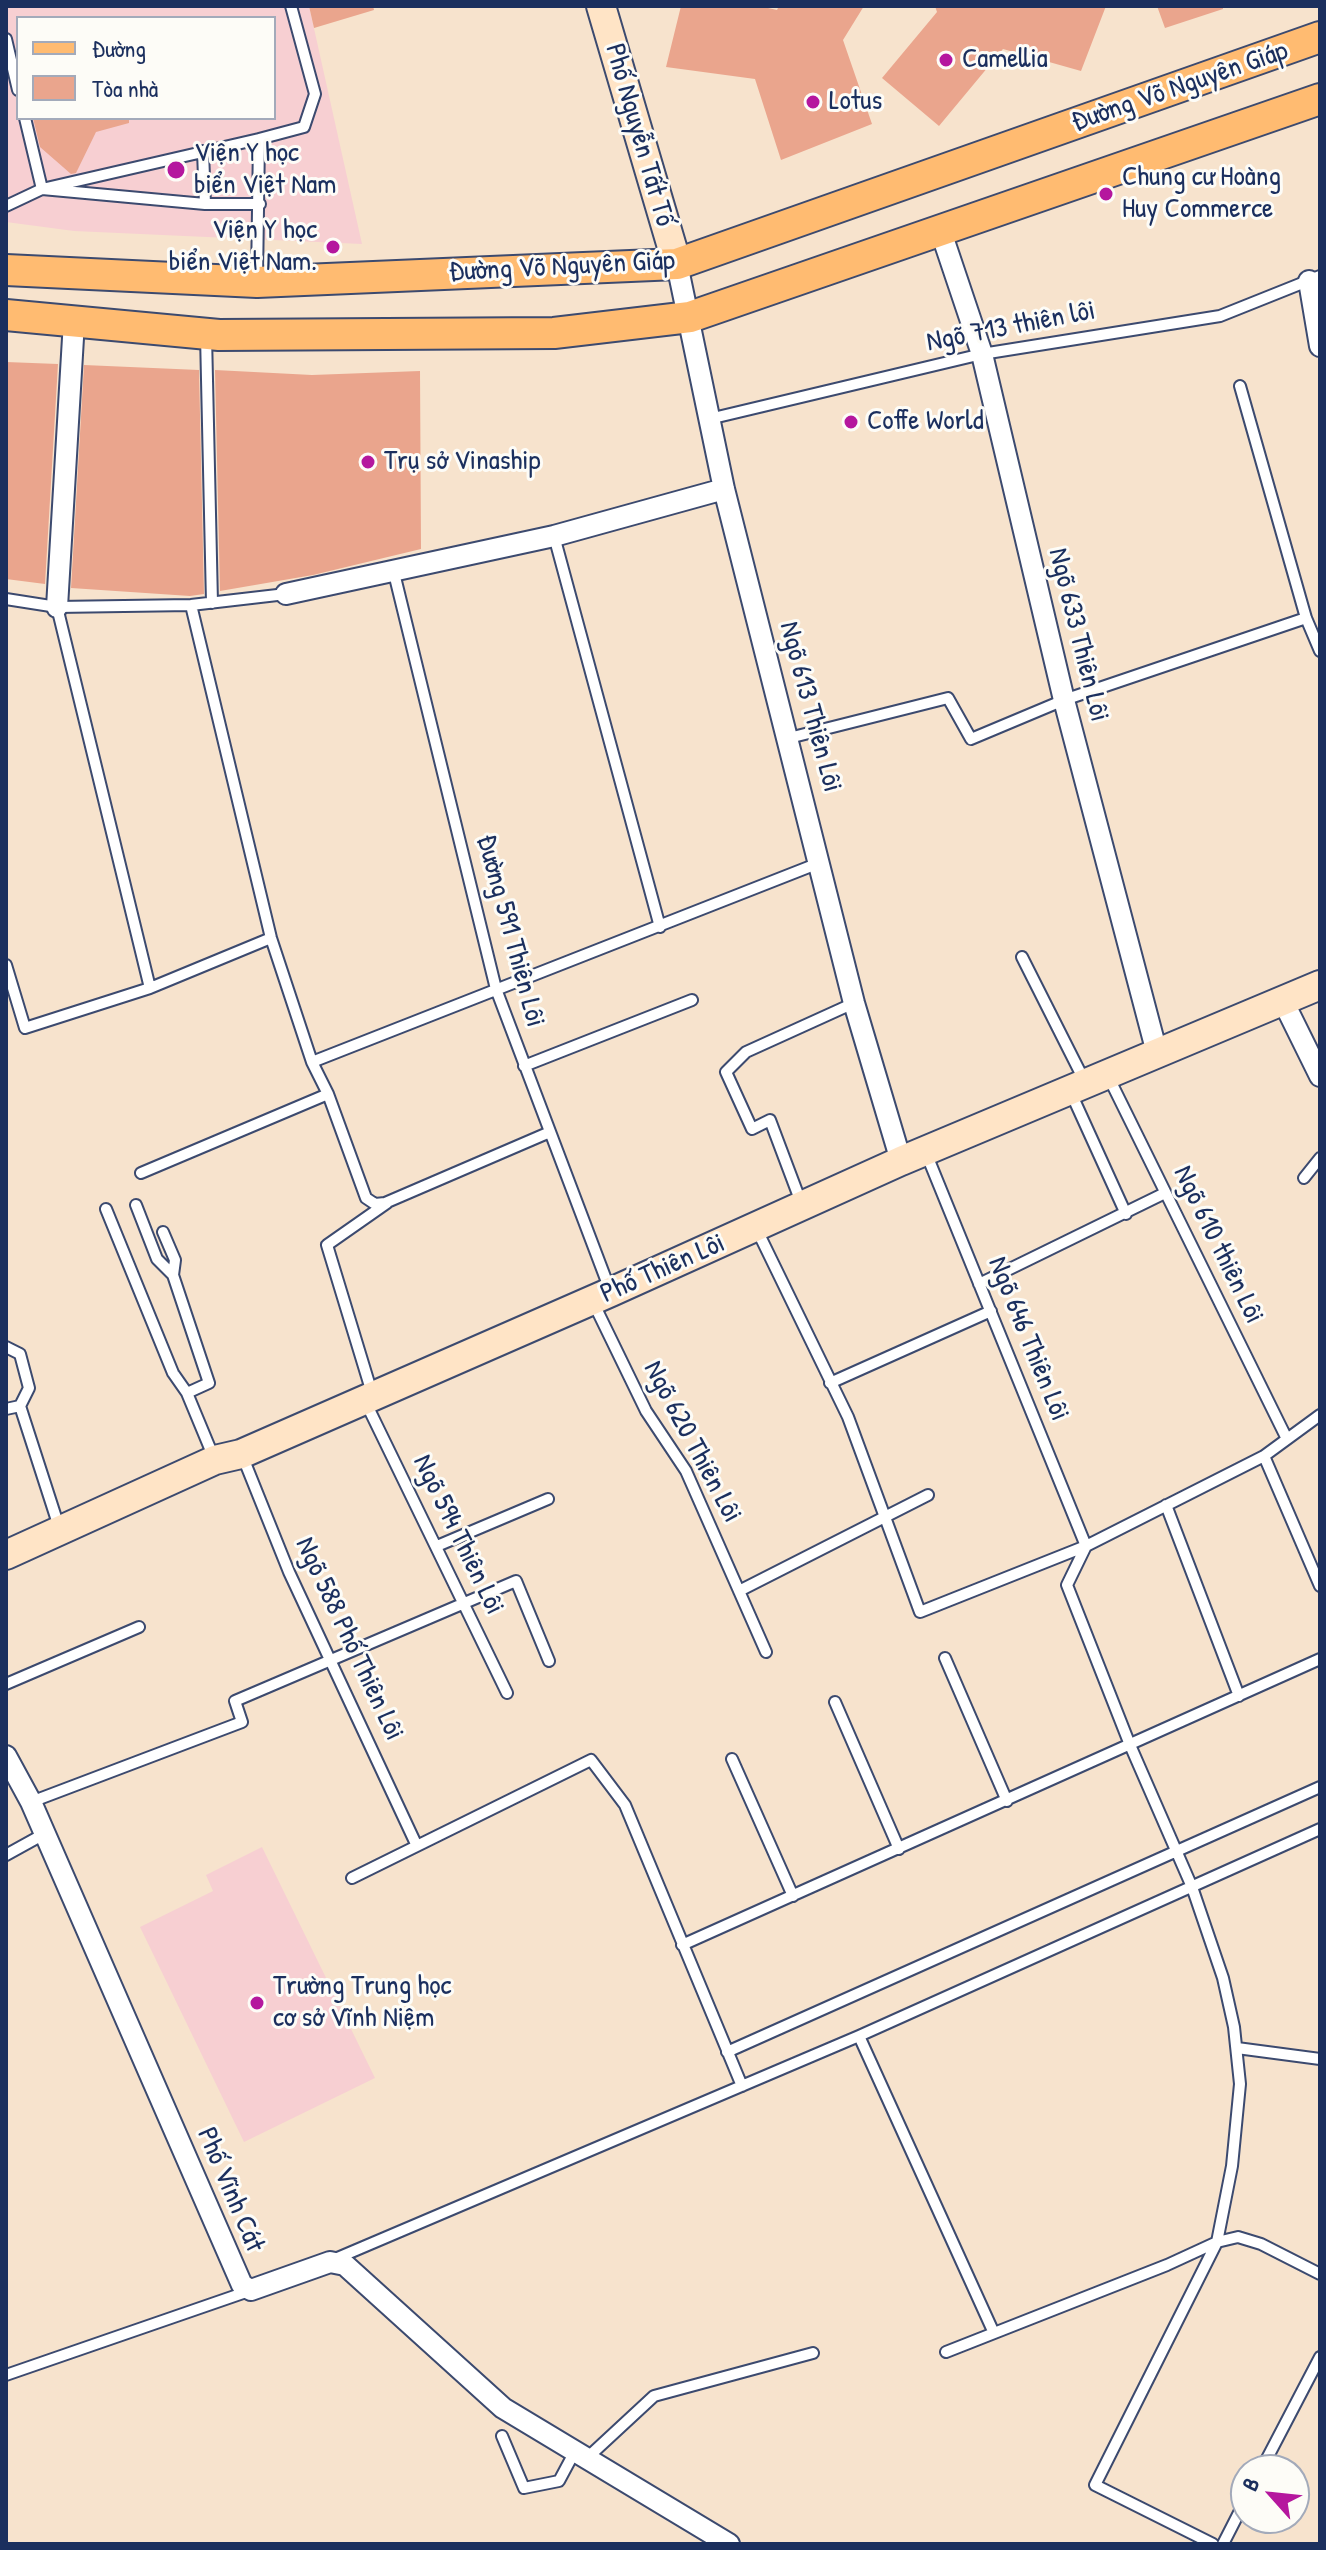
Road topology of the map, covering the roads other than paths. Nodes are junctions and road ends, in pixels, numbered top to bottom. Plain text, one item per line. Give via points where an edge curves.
1 (291, 6) edge
2 (601, 6) edge
3 (1320, 37) edge
4 (6, 39) edge
5 (16, 82) edge
6 (1320, 99) edge
7 (25, 120) edge
8 (259, 139) junction
9 (203, 151) junction
10 (42, 189) junction
11 (205, 204) junction
12 (260, 204) junction
13 (6, 206) edge
14 (941, 232) junction
15 (677, 264) junction
16 (6, 270) edge
17 (1314, 278) edge
18 (257, 282) junction
19 (6, 315) edge
20 (690, 317) junction
21 (74, 321) junction
22 (206, 333) junction
23 (1320, 346) edge
24 (982, 354) junction
25 (1240, 386) dead end
26 (709, 419) junction
27 (724, 489) junction
28 (554, 536) junction
29 (394, 573) junction
30 (286, 594) joint
31 (6, 599) edge
32 (212, 603) junction
33 (191, 605) junction
34 (57, 607) junction
35 (1306, 618) junction
36 (1320, 651) edge
37 (1064, 700) junction
38 (789, 738) junction
39 (821, 862) junction
40 (660, 927) junction
41 (271, 938) junction
42 (1022, 957) dead end
43 (6, 965) edge
44 (1320, 985) edge
45 (150, 988) junction
46 (496, 989) junction
47 (692, 1000) dead end
48 (1283, 1001) junction
49 (854, 1003) junction
50 (1157, 1053) junction
51 (312, 1062) junction
52 (524, 1066) junction
53 (1320, 1076) edge
54 (1088, 1083) junction
55 (328, 1094) junction
56 (550, 1132) junction
57 (913, 1156) junction
58 (1320, 1158) edge
59 (141, 1173) dead end
60 (1304, 1178) dead end
61 (1165, 1193) junction
62 (390, 1201) junction
63 (136, 1205) dead end
64 (803, 1207) junction
65 (106, 1209) dead end
66 (1126, 1214) junction
67 (757, 1228) junction
68 (163, 1232) dead end
69 (173, 1275) junction
70 (979, 1284) junction
71 (601, 1296) junction
72 (991, 1311) junction
73 (6, 1347) edge
74 (830, 1383) junction
75 (187, 1393) junction
76 (368, 1397) junction
77 (20, 1406) junction
78 (6, 1409) edge
79 (1320, 1415) edge
80 (1286, 1437) junction
81 (1264, 1456) junction
82 (228, 1457) junction
83 (928, 1495) dead end
84 (548, 1499) dead end
85 (1166, 1505) junction
86 (884, 1518) junction
87 (60, 1530) junction
88 (437, 1546) junction
89 (1086, 1546) junction
90 (6, 1555) edge
91 (1320, 1586) edge
92 (739, 1591) junction
93 (465, 1602) junction
94 (139, 1627) dead end
95 (766, 1652) dead end
96 (945, 1658) dead end
97 (1320, 1659) edge
98 (549, 1661) dead end
99 (333, 1662) junction
100 (6, 1684) edge
101 (507, 1693) dead end
102 (1239, 1696) junction
103 (835, 1702) dead end
104 (1130, 1745) junction
105 (6, 1756) edge
106 (732, 1759) dead end
107 (1320, 1787) edge
108 (1007, 1801) junction
109 (31, 1802) junction
110 (1320, 1829) edge
111 (44, 1834) junction
112 (416, 1844) junction
113 (899, 1849) junction
114 (1176, 1852) junction
115 (6, 1855) edge
116 (352, 1878) dead end
117 (1192, 1887) junction
118 (793, 1896) junction
119 (682, 1945) junction
120 (859, 2036) junction
121 (1237, 2048) junction
122 (727, 2052) junction
123 (1320, 2059) edge
124 (742, 2086) junction
125 (1217, 2242) junction
126 (330, 2262) junction
127 (1320, 2274) edge
128 (251, 2290) junction
129 (993, 2331) junction
130 (946, 2352) dead end
131 (813, 2353) dead end
132 (1320, 2357) edge
133 (6, 2375) edge
134 (502, 2436) dead end
135 (1269, 2454) edge
136 (580, 2456) junction
137 (729, 2544) edge
138 (1213, 2544) edge

1 - 8 lane via 315,94 304,127
2 - 15 main road, Phố Nguyễn Tất Tố
3 - 15 main road, Đường Võ Nguyên Giáp
4 - 5 lane
6 - 14 main road, Đường Võ Nguyên Giáp
7 - 10 lane
8 - 9 lane
8 - 12 lane
9 - 10 lane
9 - 11 lane
10 - 11 lane
10 - 13 lane
11 - 12 lane
12 - 18 lane
14 - 20 main road, Đường Võ Nguyên Giáp
14 - 24 street, Ngõ 633 Thiên Lôi
15 - 18 main road, Đường Võ Nguyên Giáp
15 - 20 street, Ngõ 613 Thiên Lôi
16 - 18 main road, Đường Võ Nguyên Giáp
17 - 23 street
17 - 24 lane, Ngõ 713 thiên lôi via 1220,316
19 - 21 main road, Đường Võ Nguyên Giáp
20 - 22 main road, Đường Võ Nguyên Giáp via 554,333
20 - 26 street, Ngõ 613 Thiên Lôi
21 - 22 main road, Đường Võ Nguyên Giáp
21 - 34 street
22 - 32 lane
24 - 26 lane, Ngõ 713 thiên lôi
24 - 37 street, Ngõ 633 Thiên Lôi
25 - 35 lane
26 - 27 street, Ngõ 613 Thiên Lôi
27 - 28 street
27 - 38 street, Ngõ 613 Thiên Lôi
28 - 29 street
28 - 40 lane
29 - 30 street
29 - 46 lane, Đường 591 Thiên Lôi
30 - 32 lane
31 - 34 lane
32 - 33 lane
33 - 34 lane
33 - 41 lane
34 - 45 lane
35 - 36 lane
35 - 37 lane
37 - 38 lane via 971,739 948,698
37 - 50 street, Ngõ 633 Thiên Lôi
38 - 39 street, Ngõ 613 Thiên Lôi
39 - 40 lane
39 - 49 street, Ngõ 613 Thiên Lôi
40 - 46 lane
41 - 45 lane
41 - 51 lane
42 - 54 lane
43 - 45 lane via 25,1028
44 - 48 main road, Phố Thiên Lôi
46 - 51 lane
46 - 52 lane, Đường 591 Thiên Lôi
47 - 52 lane
48 - 50 main road, Phố Thiên Lôi
48 - 53 street
49 - 57 street, Ngõ 613 Thiên Lôi
49 - 64 lane via 746,1052 726,1072 752,1129 770,1120
50 - 54 main road, Phố Thiên Lôi
51 - 55 lane
52 - 56 lane, Đường 591 Thiên Lôi
54 - 57 main road, Phố Thiên Lôi
54 - 61 lane, Ngõ 610 thiên Lôi
54 - 66 lane
55 - 59 lane
55 - 62 lane via 366,1198 375,1204
56 - 62 lane
56 - 71 lane, Đường 591 Thiên Lôi
57 - 64 main road, Phố Thiên Lôi
57 - 70 lane, Ngõ 646 Thiên Lôi
58 - 60 lane
61 - 66 lane
61 - 80 lane, Ngõ 610 thiên Lôi
62 - 76 lane, Ngõ 594 Thiên Lôi via 327,1245
63 - 69 lane via 157,1259
64 - 67 main road, Phố Thiên Lôi
65 - 75 lane, Ngõ 588 Phố Thiên Lôi via 173,1373
66 - 70 lane
67 - 71 main road, Phố Thiên Lôi
67 - 74 lane
68 - 69 lane via 175,1260
69 - 75 lane via 209,1383
70 - 72 lane, Ngõ 646 Thiên Lôi
71 - 76 main road, Phố Thiên Lôi
71 - 92 lane, Ngõ 620 Thiên Lôi via 646,1411 686,1471
72 - 74 lane
72 - 89 lane, Ngõ 646 Thiên Lôi
73 - 77 lane via 20,1354 29,1388
74 - 86 lane via 848,1417
75 - 82 lane, Ngõ 588 Phố Thiên Lôi
76 - 82 main road, Phố Thiên Lôi
76 - 88 lane, Ngõ 594 Thiên Lôi
77 - 78 lane
77 - 87 lane
79 - 80 lane
80 - 81 lane
81 - 85 lane
81 - 91 lane
82 - 87 main road, Phố Thiên Lôi
82 - 99 lane, Ngõ 588 Phố Thiên Lôi
83 - 86 lane
84 - 88 lane
85 - 89 lane
85 - 102 lane
86 - 89 lane via 920,1612
86 - 92 lane
87 - 90 main road, Phố Thiên Lôi
88 - 93 lane, Ngõ 594 Thiên Lôi
89 - 104 lane via 1067,1585
92 - 95 lane, Ngõ 620 Thiên Lôi
93 - 98 lane via 516,1581
93 - 99 lane
93 - 101 lane, Ngõ 594 Thiên Lôi
94 - 100 lane
96 - 108 lane
97 - 102 lane
99 - 109 lane via 235,1701 242,1722
99 - 112 lane, Ngõ 588 Phố Thiên Lôi
102 - 104 lane
103 - 113 lane
104 - 108 lane
104 - 114 lane
105 - 109 street, Phố Vĩnh Cát
106 - 118 lane
107 - 114 lane
108 - 113 lane
109 - 111 street, Phố Vĩnh Cát
110 - 117 lane
111 - 115 lane
111 - 128 street, Phố Vĩnh Cát via 239,2282
112 - 116 lane
112 - 119 lane via 591,1760 625,1805
113 - 118 lane
114 - 117 lane
114 - 122 lane
117 - 120 lane
117 - 121 lane via 1223,1978
118 - 119 lane
119 - 122 lane
120 - 124 lane
120 - 129 lane
121 - 123 lane
121 - 125 lane via 1240,2084 1232,2166
122 - 124 lane
124 - 126 lane
125 - 127 lane via 1238,2237 1261,2244
125 - 129 lane
125 - 138 lane via 1095,2485
126 - 128 street, Phố Vĩnh Cát
126 - 136 street via 345,2265 503,2408
128 - 133 lane
129 - 130 lane
131 - 136 lane via 654,2396
132 - 135 lane
134 - 136 lane via 524,2488 559,2481
136 - 137 street

